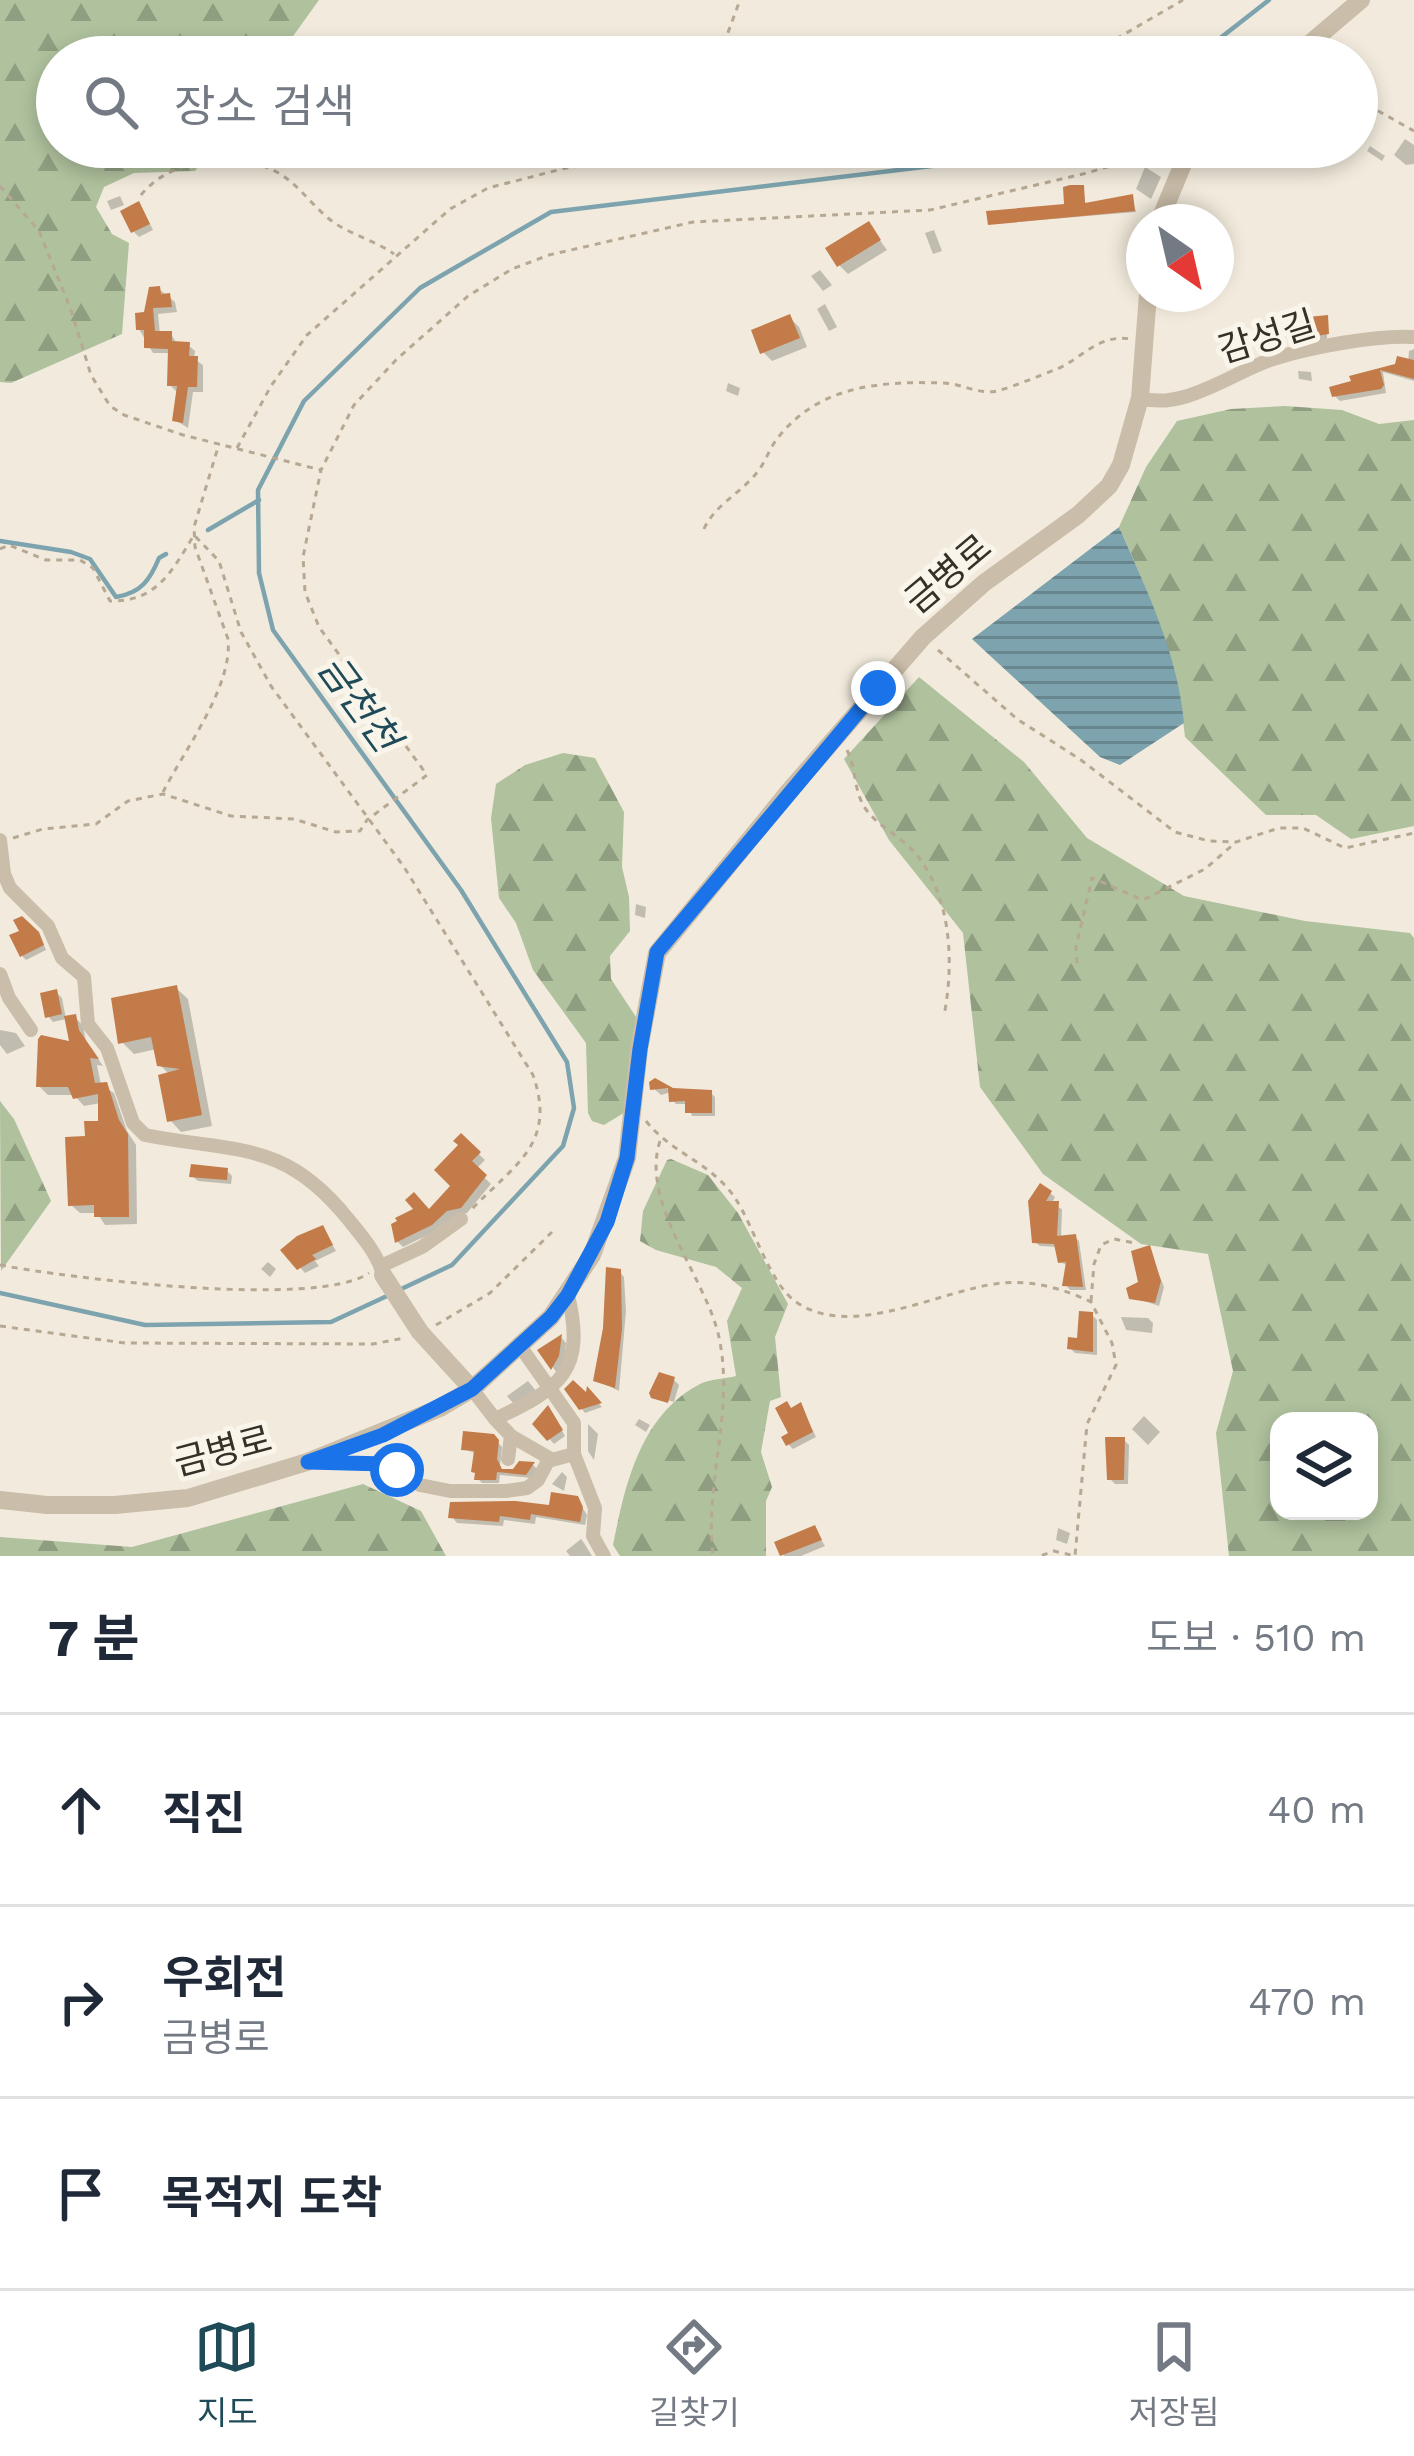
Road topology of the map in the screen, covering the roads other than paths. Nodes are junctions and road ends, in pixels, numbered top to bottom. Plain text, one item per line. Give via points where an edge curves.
1 (1361, 0) edge
2 (1319, 36) edge
3 (1181, 168) edge
4 (1166, 204) edge
5 (1146, 312) edge
6 (1414, 337) edge
7 (1140, 398) junction
8 (1, 842) edge
9 (2, 868) edge
10 (0, 974) edge
11 (31, 1030) dead end
12 (461, 1220) road end
13 (382, 1270) junction
14 (568, 1295) junction
15 (520, 1346) junction
16 (549, 1386) junction
17 (472, 1389) junction
18 (495, 1419) junction
19 (511, 1436) junction
20 (574, 1454) junction
21 (508, 1459) dead end
22 (551, 1459) junction
23 (308, 1462) junction
24 (0, 1500) edge
25 (604, 1556) edge

1 - 2 street
3 - 4 street
5 - 7 street, 금병로
6 - 7 street, 감성길 via 1378,335 1276,358 1161,404
7 - 14 street, 금병로 via 1109,486 922,637 657,952 627,1158 607,1222
8 - 9 street
9 - 13 street via 48,926 62,958 84,977 88,1024 107,1048 133,1123 145,1135 277,1158 328,1194
10 - 11 street
12 - 13 street
13 - 17 street via 416,1325
14 - 15 street, 금병로
14 - 16 street via 574,1360
15 - 16 street
15 - 17 street, 금병로
16 - 18 street
16 - 20 street via 574,1423
17 - 18 street
17 - 23 street, 금병로
18 - 19 street
19 - 21 street
19 - 22 street
20 - 22 street
20 - 25 street
22 - 23 street via 527,1488 506,1491 450,1491 385,1464
23 - 24 street, 금병로 via 188,1498

